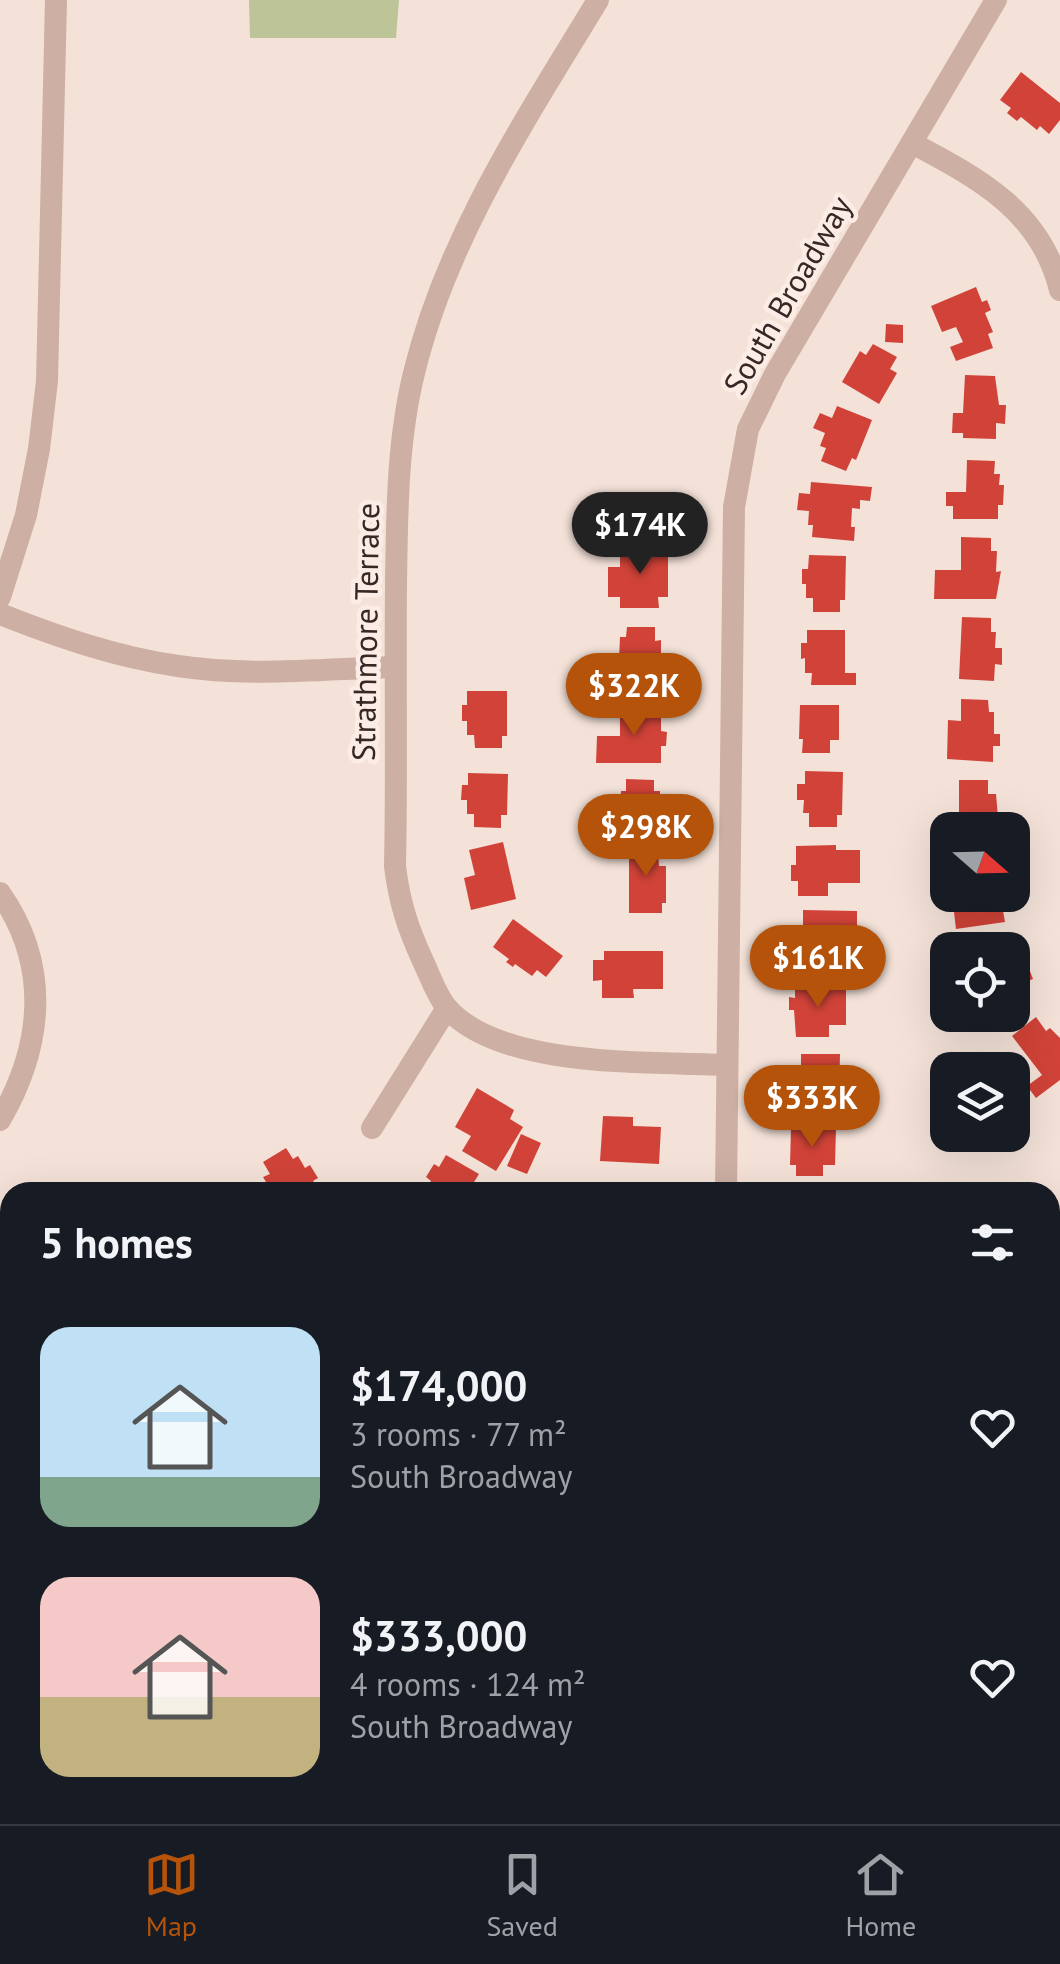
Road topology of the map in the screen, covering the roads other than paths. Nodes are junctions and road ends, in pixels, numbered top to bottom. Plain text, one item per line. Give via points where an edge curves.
1 (56, 0) edge
2 (598, 0) edge
3 (996, 0) edge
4 (912, 143) junction
5 (1060, 290) edge
6 (0, 598) edge
7 (0, 614) edge
8 (396, 667) junction
9 (0, 893) edge
10 (447, 1008) junction
11 (726, 1064) junction
12 (0, 1120) edge
13 (372, 1128) dead end
14 (726, 1182) edge

1 - 6 street via 47,381 26,515
2 - 8 street, Strathmore Terrace via 481,196 432,310 401,447
3 - 4 street, South Broadway
4 - 5 street via 980,179 1016,211 1042,243
4 - 11 street, South Broadway via 748,430 734,507
7 - 8 street via 90,647 182,666
8 - 10 street, Strathmore Terrace via 398,900
9 - 12 street via 33,969 36,1010 32,1047
10 - 11 street, Strathmore Terrace via 493,1040 527,1050
10 - 13 street
11 - 14 street, South Broadway

